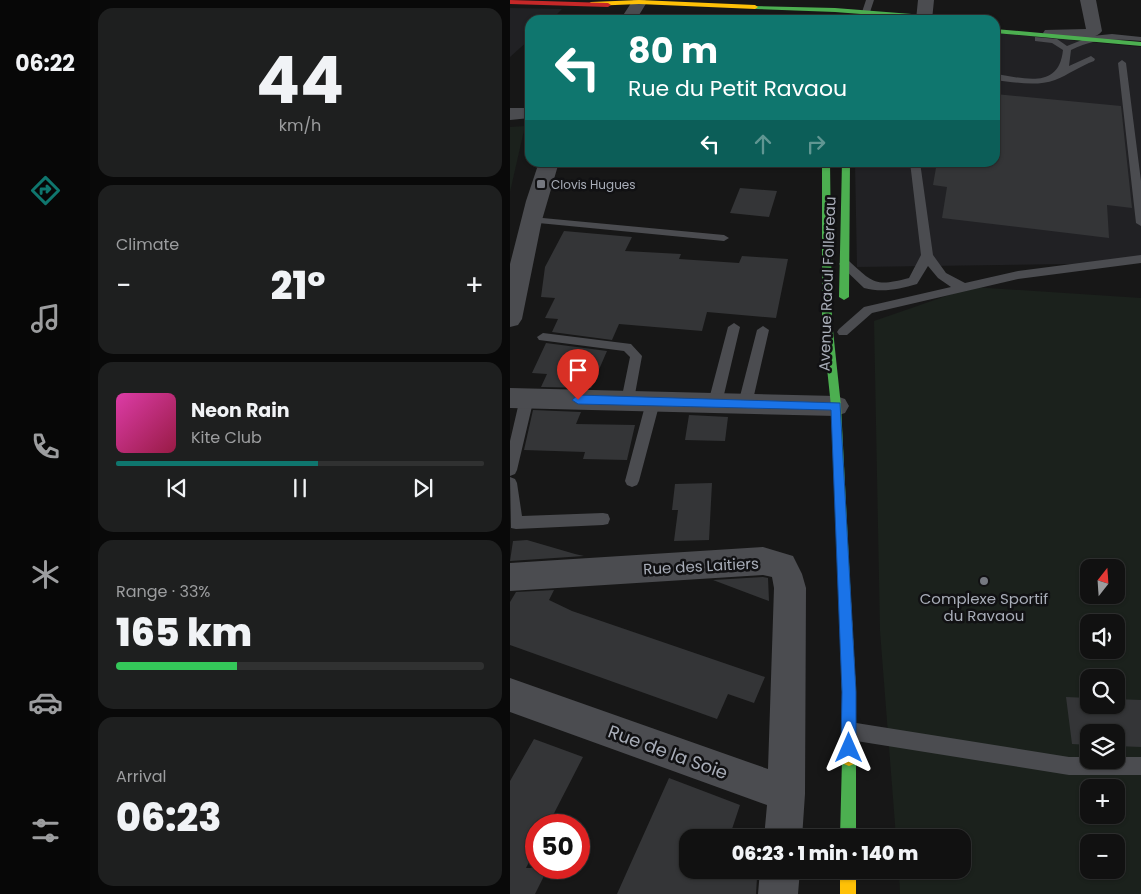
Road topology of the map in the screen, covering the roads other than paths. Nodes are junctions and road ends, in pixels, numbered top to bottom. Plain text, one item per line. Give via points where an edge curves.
1 (800, 0) edge
2 (870, 0) edge
3 (926, 0) edge
4 (1088, 0) edge
5 (510, 2) edge
6 (592, 2) edge
7 (726, 6) edge
8 (777, 8) junction
9 (634, 10) edge
10 (834, 13) edge
11 (857, 15) edge
12 (864, 15) edge
13 (868, 15) edge
14 (925, 15) edge
15 (1000, 25) edge
16 (1033, 30) junction
17 (1000, 33) edge
18 (1000, 34) edge
19 (1091, 35) junction
20 (1141, 37) edge
21 (1141, 44) edge
22 (1067, 49) junction
23 (1091, 59) dead end
24 (1122, 62) dead end
25 (1062, 73) junction
26 (1000, 77) edge
27 (525, 112) edge
28 (510, 114) edge
29 (547, 167) edge
30 (826, 167) edge
31 (846, 167) edge
32 (916, 167) edge
33 (532, 220) junction
34 (1141, 223) edge
35 (724, 238) dead end
36 (927, 255) junction
37 (1141, 259) edge
38 (845, 264) junction
39 (964, 287) junction
40 (510, 319) edge
41 (734, 327) dead end
42 (763, 330) dead end
43 (543, 337) dead end
44 (842, 341) junction
45 (519, 398) edge
46 (641, 401) junction
47 (715, 403) junction
48 (745, 404) junction
49 (836, 406) junction
50 (510, 470) edge
51 (632, 481) dead end
52 (510, 483) edge
53 (603, 519) dead end
54 (510, 577) edge
55 (510, 695) edge
56 (849, 730) junction
57 (1141, 766) edge
58 (786, 794) junction
59 (784, 829) edge
60 (848, 829) edge
61 (779, 879) edge
62 (848, 879) edge
63 (778, 894) edge
64 (848, 894) edge

1 - 8 main road
2 - 13 lane
3 - 14 street
4 - 19 street
5 - 6 main road
6 - 9 main road
7 - 8 main road
7 - 9 street via 647,5
7 - 10 main road
8 - 10 main road
10 - 11 main road
10 - 12 main road
15 - 16 main road
16 - 17 main road
16 - 19 street
18 - 22 lane via 1054,41
19 - 20 main road
19 - 21 main road
19 - 22 lane
22 - 25 lane via 1068,58
23 - 25 lane
24 - 34 lane
25 - 26 lane via 1040,81
27 - 28 street
29 - 33 street
30 - 49 main road, Avenue Raoul Follereau via 827,321
31 - 38 main road, Avenue Raoul Follereau
32 - 36 lane
33 - 35 lane
33 - 40 street
36 - 38 lane via 913,281 891,287 868,285
36 - 39 lane via 946,281
37 - 39 lane via 1018,275
38 - 44 main road, Avenue Raoul Follereau
39 - 44 lane via 868,310
41 - 47 lane
42 - 48 lane
43 - 46 lane via 628,347 636,356
44 - 49 main road, Avenue Raoul Follereau
45 - 46 street
45 - 50 lane
46 - 47 street
46 - 51 lane
47 - 48 street
48 - 49 street
49 - 56 main road, Avenue Raoul Follereau
52 - 53 lane via 516,523
54 - 58 street, Rue des Laitiers via 763,561 782,566 790,588
55 - 58 street, Rue de la Soie
56 - 57 lane via 1069,766
56 - 60 main road, Avenue Raoul Follereau
58 - 59 street
61 - 63 street
62 - 64 main road

